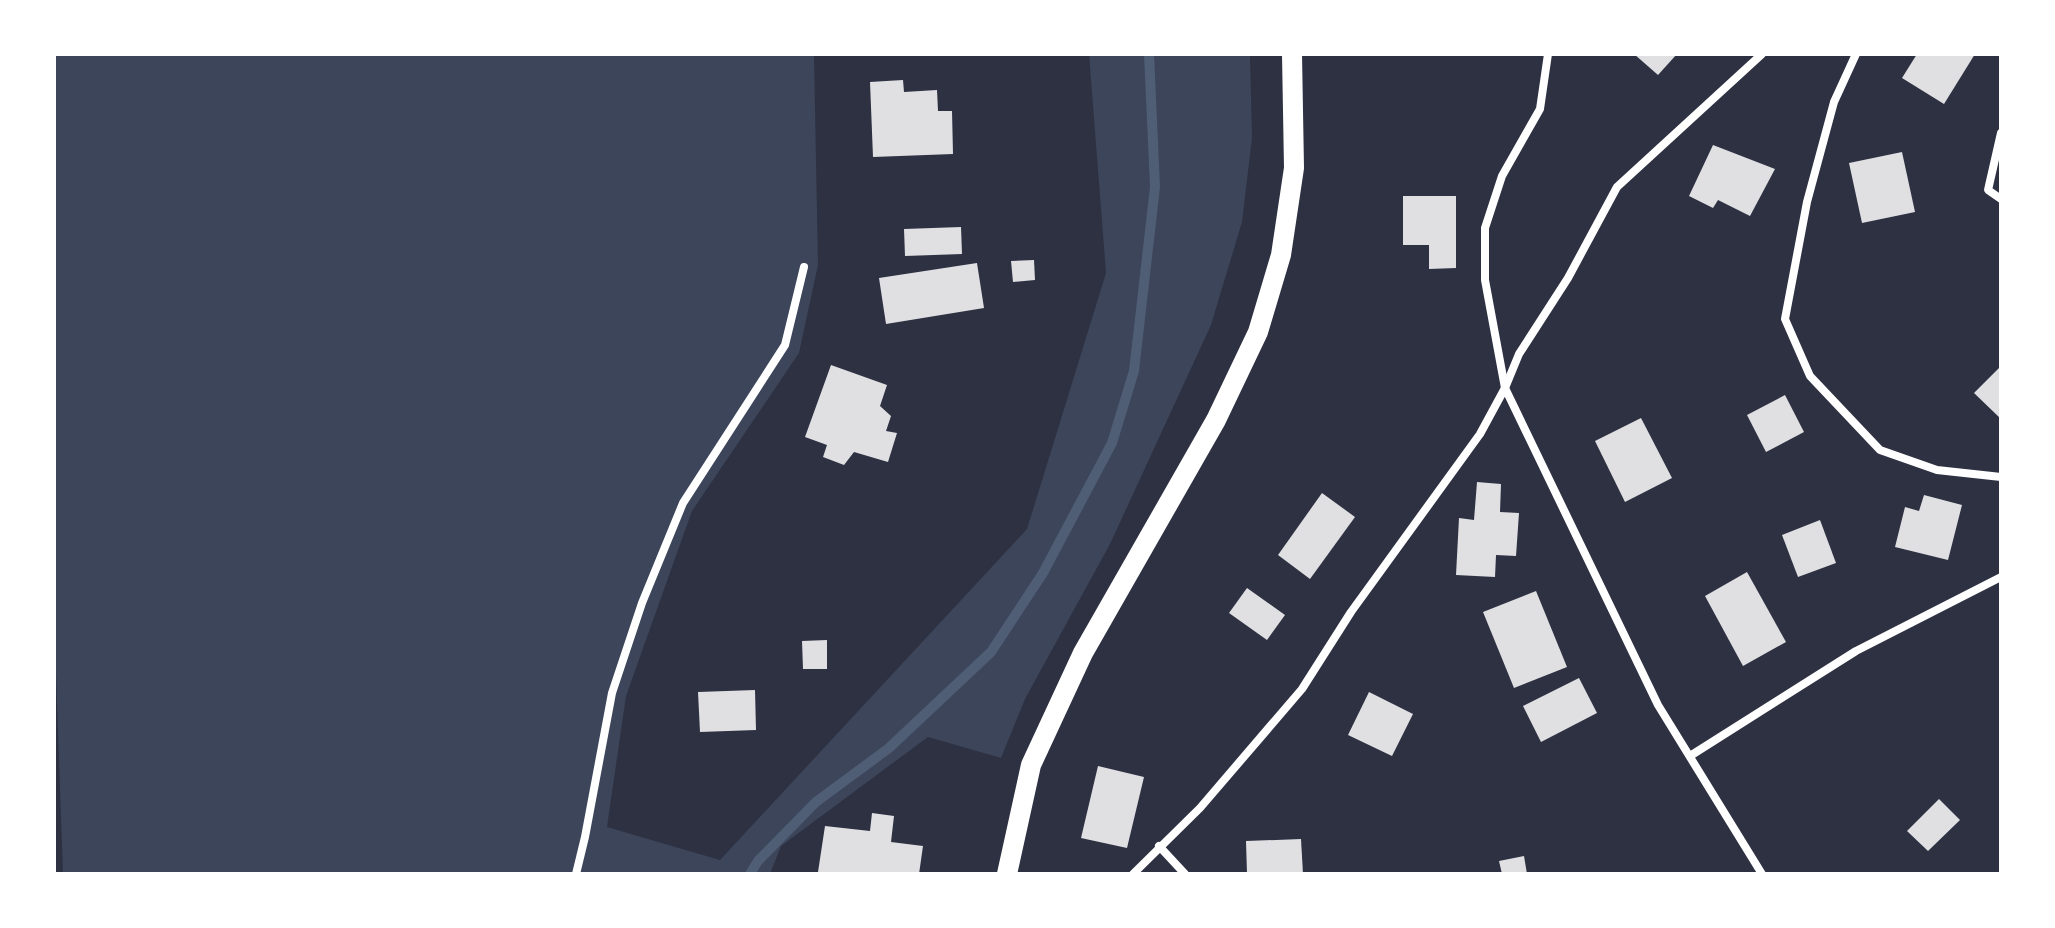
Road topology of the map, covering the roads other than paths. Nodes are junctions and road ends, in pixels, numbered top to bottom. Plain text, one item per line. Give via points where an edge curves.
1 (1292, 54) edge
2 (1548, 54) edge
3 (1762, 54) edge
4 (1856, 54) edge
5 (2001, 133) edge
6 (2001, 199) edge
7 (804, 267) dead end
8 (1505, 388) junction
9 (2001, 477) edge
10 (2001, 577) edge
11 (1690, 756) junction
12 (1159, 846) junction
13 (576, 874) edge
14 (1007, 874) edge
15 (1133, 874) edge
16 (1185, 874) edge
17 (1762, 874) edge

1 - 14 main road via 1294,168 1281,255 1258,332 1216,420 1083,653 1031,765
2 - 8 street via 1540,109 1502,176 1485,228 1485,280
3 - 8 street via 1617,187 1519,354
4 - 9 street via 1834,102 1807,202 1785,319 1810,376 1880,450 1937,470
5 - 6 street via 1988,190
7 - 13 street via 785,345 683,503 642,603 612,693
8 - 11 street via 1658,705
8 - 12 street via 1480,434 1302,689 1200,808
10 - 11 street via 1856,651
11 - 17 street
12 - 15 street
12 - 16 street

